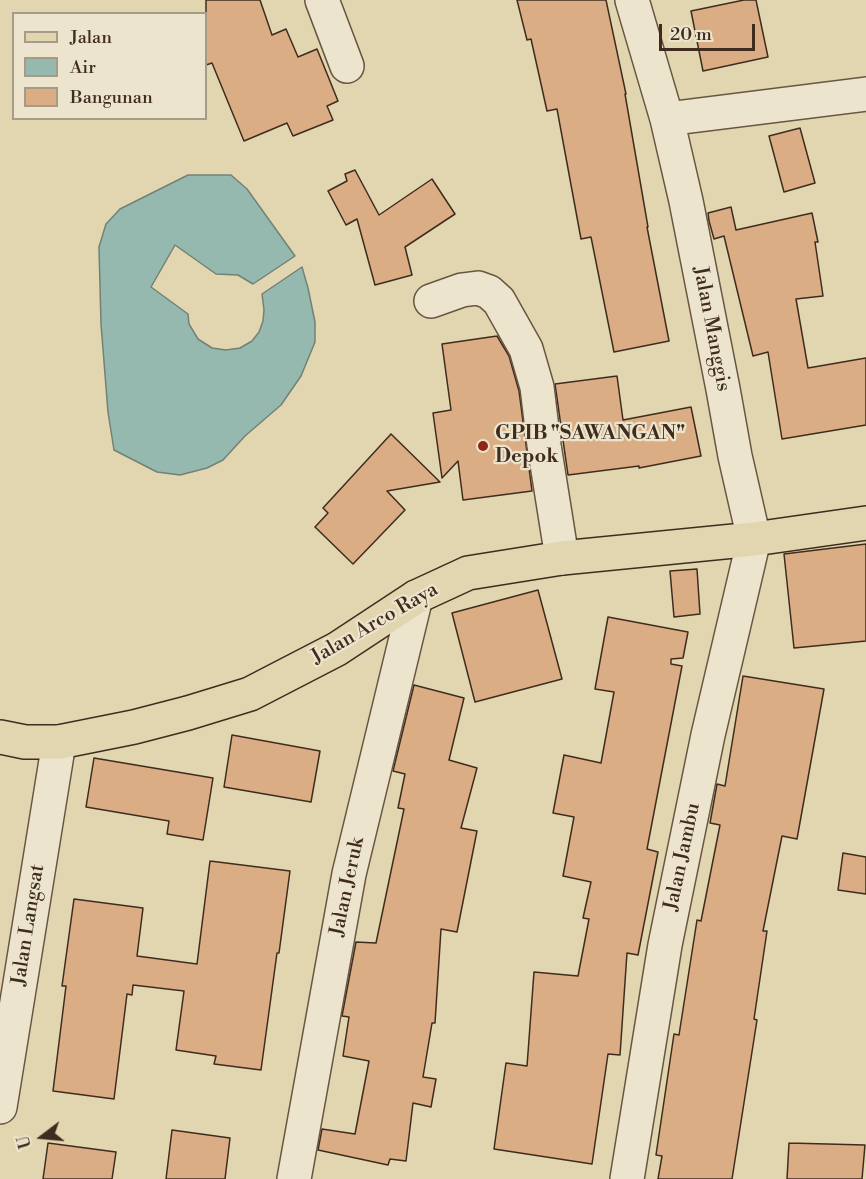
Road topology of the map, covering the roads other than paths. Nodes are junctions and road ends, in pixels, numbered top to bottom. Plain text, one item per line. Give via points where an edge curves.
1 (322, 0) edge
2 (632, 0) edge
3 (347, 66) dead end
4 (866, 94) edge
5 (667, 119) junction
6 (431, 301) dead end
7 (866, 523) edge
8 (754, 539) junction
9 (562, 558) junction
10 (416, 597) junction
11 (0, 737) edge
12 (59, 742) junction
13 (0, 1107) edge
14 (294, 1179) edge
15 (627, 1179) edge

1 - 3 street
2 - 5 street, Jalan Manggis
4 - 5 street
5 - 8 street, Jalan Manggis
6 - 9 street via 462,290 478,288 489,292 526,349 537,387
7 - 8 main road, Jalan Arco Raya
8 - 9 main road, Jalan Arco Raya
8 - 15 street, Jalan Jambu via 665,945
9 - 10 main road, Jalan Arco Raya via 468,573
10 - 12 main road, Jalan Arco Raya via 337,649 250,694 188,714
10 - 14 street, Jalan Jeruk via 349,874
11 - 12 main road, Jalan Arco Raya
12 - 13 street, Jalan Langsat

